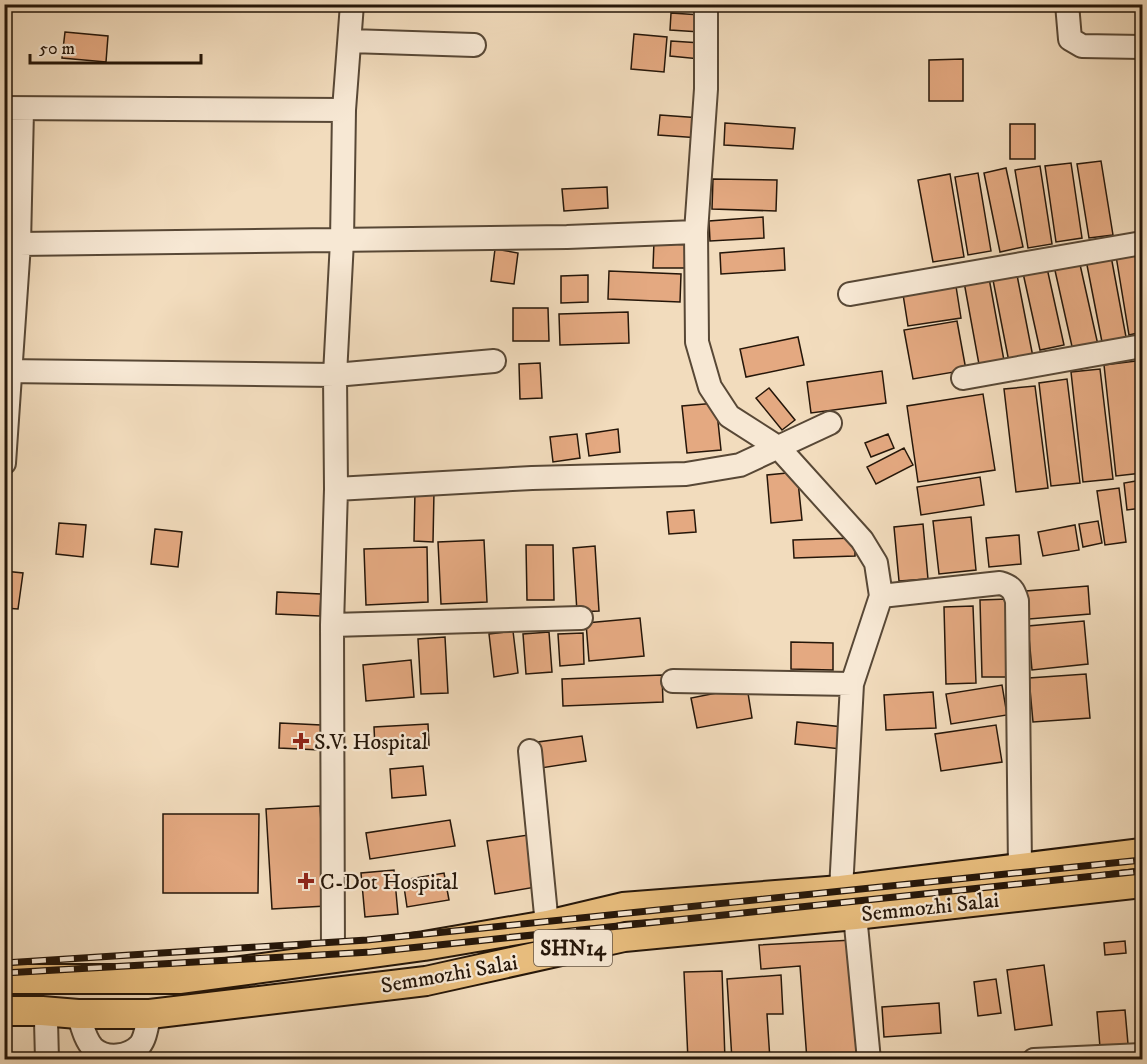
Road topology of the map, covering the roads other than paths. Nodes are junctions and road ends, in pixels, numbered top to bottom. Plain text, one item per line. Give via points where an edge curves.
1 (352, 4) edge
2 (706, 4) edge
3 (1067, 4) edge
4 (350, 41) junction
5 (474, 45) dead end
6 (1143, 47) edge
7 (13, 109) edge
8 (344, 110) junction
9 (696, 232) junction
10 (342, 241) junction
11 (1143, 243) edge
12 (20, 244) junction
13 (850, 294) dead end
14 (1143, 346) edge
15 (494, 362) dead end
16 (8, 371) edge
17 (335, 375) junction
18 (963, 378) dead end
19 (830, 423) dead end
20 (779, 448) junction
21 (4, 463) edge
22 (336, 489) junction
23 (881, 596) junction
24 (580, 618) dead end
25 (332, 625) junction
26 (673, 681) dead end
27 (852, 684) junction
28 (530, 751) dead end
29 (1143, 853) edge
30 (1020, 868) junction
31 (1143, 883) edge
32 (841, 890) junction
33 (623, 907) junction
34 (855, 915) junction
35 (547, 925) junction
36 (624, 937) junction
37 (424, 946) junction
38 (333, 957) junction
39 (4, 979) edge
40 (426, 981) junction
41 (4, 1011) edge
42 (42, 1011) junction
43 (78, 1014) junction
44 (150, 1014) junction
45 (1143, 1055) edge
46 (47, 1059) edge
47 (869, 1059) edge
48 (1034, 1059) edge

1 - 4 street
2 - 9 street via 706,89
3 - 6 street via 1070,39 1075,44
4 - 5 street
4 - 8 street
7 - 8 street
7 - 12 street
8 - 10 street
9 - 10 street
9 - 20 street via 698,342 710,387 729,416
10 - 12 street
10 - 17 street
11 - 13 street
12 - 16 street
14 - 18 street
15 - 17 street
16 - 17 street
16 - 21 street
17 - 22 street
19 - 20 street
20 - 22 street via 741,465 686,474
20 - 23 street via 862,540 876,562
22 - 25 street
23 - 27 street
23 - 30 street via 1000,584 1014,591
24 - 25 street
25 - 38 street
26 - 27 street
27 - 32 street
28 - 35 street
29 - 30 main road, Semmozhi Salai / SHN14
30 - 32 main road, Semmozhi Salai / SHN14
31 - 34 main road, Semmozhi Salai / SHN14
32 - 33 main road, Semmozhi Salai / SHN14
33 - 35 main road, Semmozhi Salai / SHN14
33 - 36 main road
34 - 36 main road, Semmozhi Salai / SHN14
34 - 47 street
35 - 37 main road, Semmozhi Salai / SHN14
36 - 40 main road, Semmozhi Salai / SHN14
37 - 38 main road, Semmozhi Salai / SHN14
37 - 40 main road
38 - 39 main road, Semmozhi Salai / SHN14 via 181,979
40 - 44 main road, Semmozhi Salai / SHN14
41 - 42 main road, Semmozhi Salai / SHN14
42 - 43 main road, Semmozhi Salai / SHN14
42 - 46 street
43 - 44 main road, Semmozhi Salai / SHN14
43 - 44 street via 94,1049 117,1056 130,1053 141,1044
45 - 48 street

